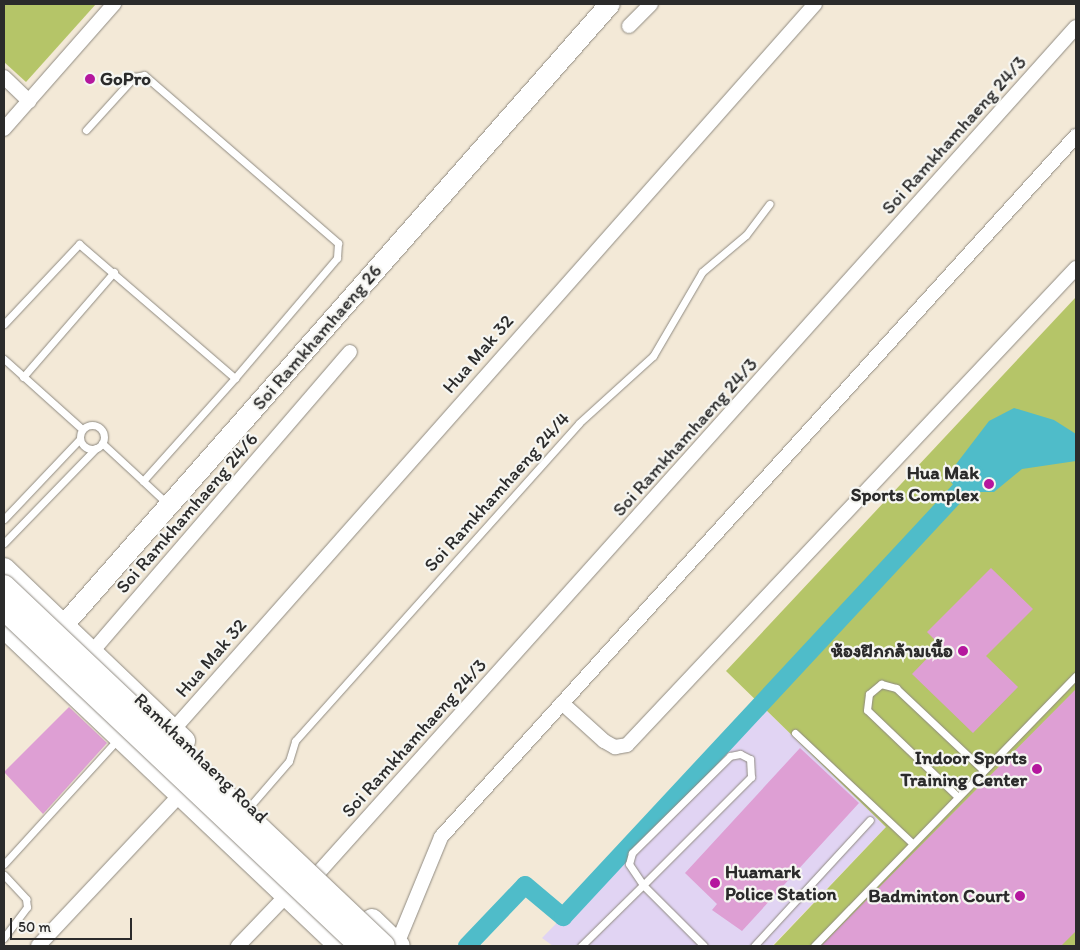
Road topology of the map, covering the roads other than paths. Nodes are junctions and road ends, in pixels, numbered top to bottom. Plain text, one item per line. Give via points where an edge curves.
1 (114, 4) edge
2 (610, 4) edge
3 (651, 4) edge
4 (815, 4) edge
5 (629, 26) dead end
6 (1076, 26) edge
7 (4, 77) edge
8 (29, 101) junction
9 (4, 129) edge
10 (86, 130) dead end
11 (1076, 136) edge
12 (768, 204) dead end
13 (1076, 268) edge
14 (114, 272) junction
15 (4, 324) edge
16 (350, 352) dead end
17 (4, 360) edge
18 (23, 377) junction
19 (235, 378) junction
20 (82, 429) junction
21 (80, 439) junction
22 (99, 445) junction
23 (143, 482) junction
24 (171, 507) junction
25 (4, 519) edge
26 (4, 544) edge
27 (4, 570) edge
28 (4, 586) edge
29 (4, 609) edge
30 (63, 626) junction
31 (4, 627) edge
32 (91, 653) junction
33 (34, 656) junction
34 (1076, 676) edge
35 (62, 683) junction
36 (562, 704) junction
37 (173, 730) junction
38 (795, 733) dead end
39 (120, 737) junction
40 (982, 770) junction
41 (180, 795) junction
42 (957, 796) junction
43 (251, 805) junction
44 (870, 820) dead end
45 (912, 843) junction
46 (4, 864) edge
47 (320, 871) junction
48 (4, 875) edge
49 (644, 885) junction
50 (286, 896) junction
51 (4, 938) edge
52 (393, 945) edge
53 (38, 946) edge
54 (238, 946) edge
55 (340, 946) edge
56 (361, 946) edge
57 (581, 946) edge
58 (704, 946) edge
59 (754, 946) edge
60 (814, 946) edge

1 - 8 street
2 - 24 street, Soi Ramkhamhaeng 26 via 569,47
3 - 5 street
4 - 37 street, Hua Mak 32
6 - 47 street, Soi Ramkhamhaeng 24/3
7 - 8 street
8 - 9 street
10 - 19 lane via 134,77 144,74 338,243 337,258
11 - 36 street
12 - 43 lane, Soi Ramkhamhaeng 24/4 via 746,235 702,272 654,356 580,422 295,741 289,761
13 - 36 street via 627,745 616,747 604,740
14 - 15 lane via 79,244
14 - 18 lane
14 - 19 lane
16 - 32 street, Soi Ramkhamhaeng 24/6
17 - 18 lane
18 - 20 lane
19 - 23 lane
20 - 21 lane
20 - 22 lane via 98,427
21 - 22 lane via 85,446
21 - 25 lane
22 - 23 lane
22 - 26 lane
23 - 24 lane
24 - 30 street, Soi Ramkhamhaeng 26
27 - 30 main road, Ramkhamhaeng Road
28 - 52 main road, Ramkhamhaeng Road, bridge
29 - 56 main road, Ramkhamhaeng Road, bridge
30 - 32 main road, Ramkhamhaeng Road
30 - 33 main road
31 - 33 main road
32 - 35 main road
32 - 37 main road, Ramkhamhaeng Road
33 - 35 main road
34 - 40 lane
35 - 39 main road
36 - 52 street via 440,837
37 - 43 main road, Ramkhamhaeng Road
38 - 45 lane
39 - 41 main road
39 - 46 lane
40 - 42 lane
40 - 42 lane via 896,688 881,684 869,694 867,710
41 - 50 main road
41 - 53 street
42 - 45 lane
43 - 47 main road, Ramkhamhaeng Road
44 - 59 lane
45 - 60 lane
47 - 52 main road, Ramkhamhaeng Road
48 - 51 lane via 26,899 27,907
49 - 49 lane via 751,777 750,758 730,756 632,853 630,869
49 - 57 lane
49 - 58 lane
50 - 54 street
50 - 55 main road

